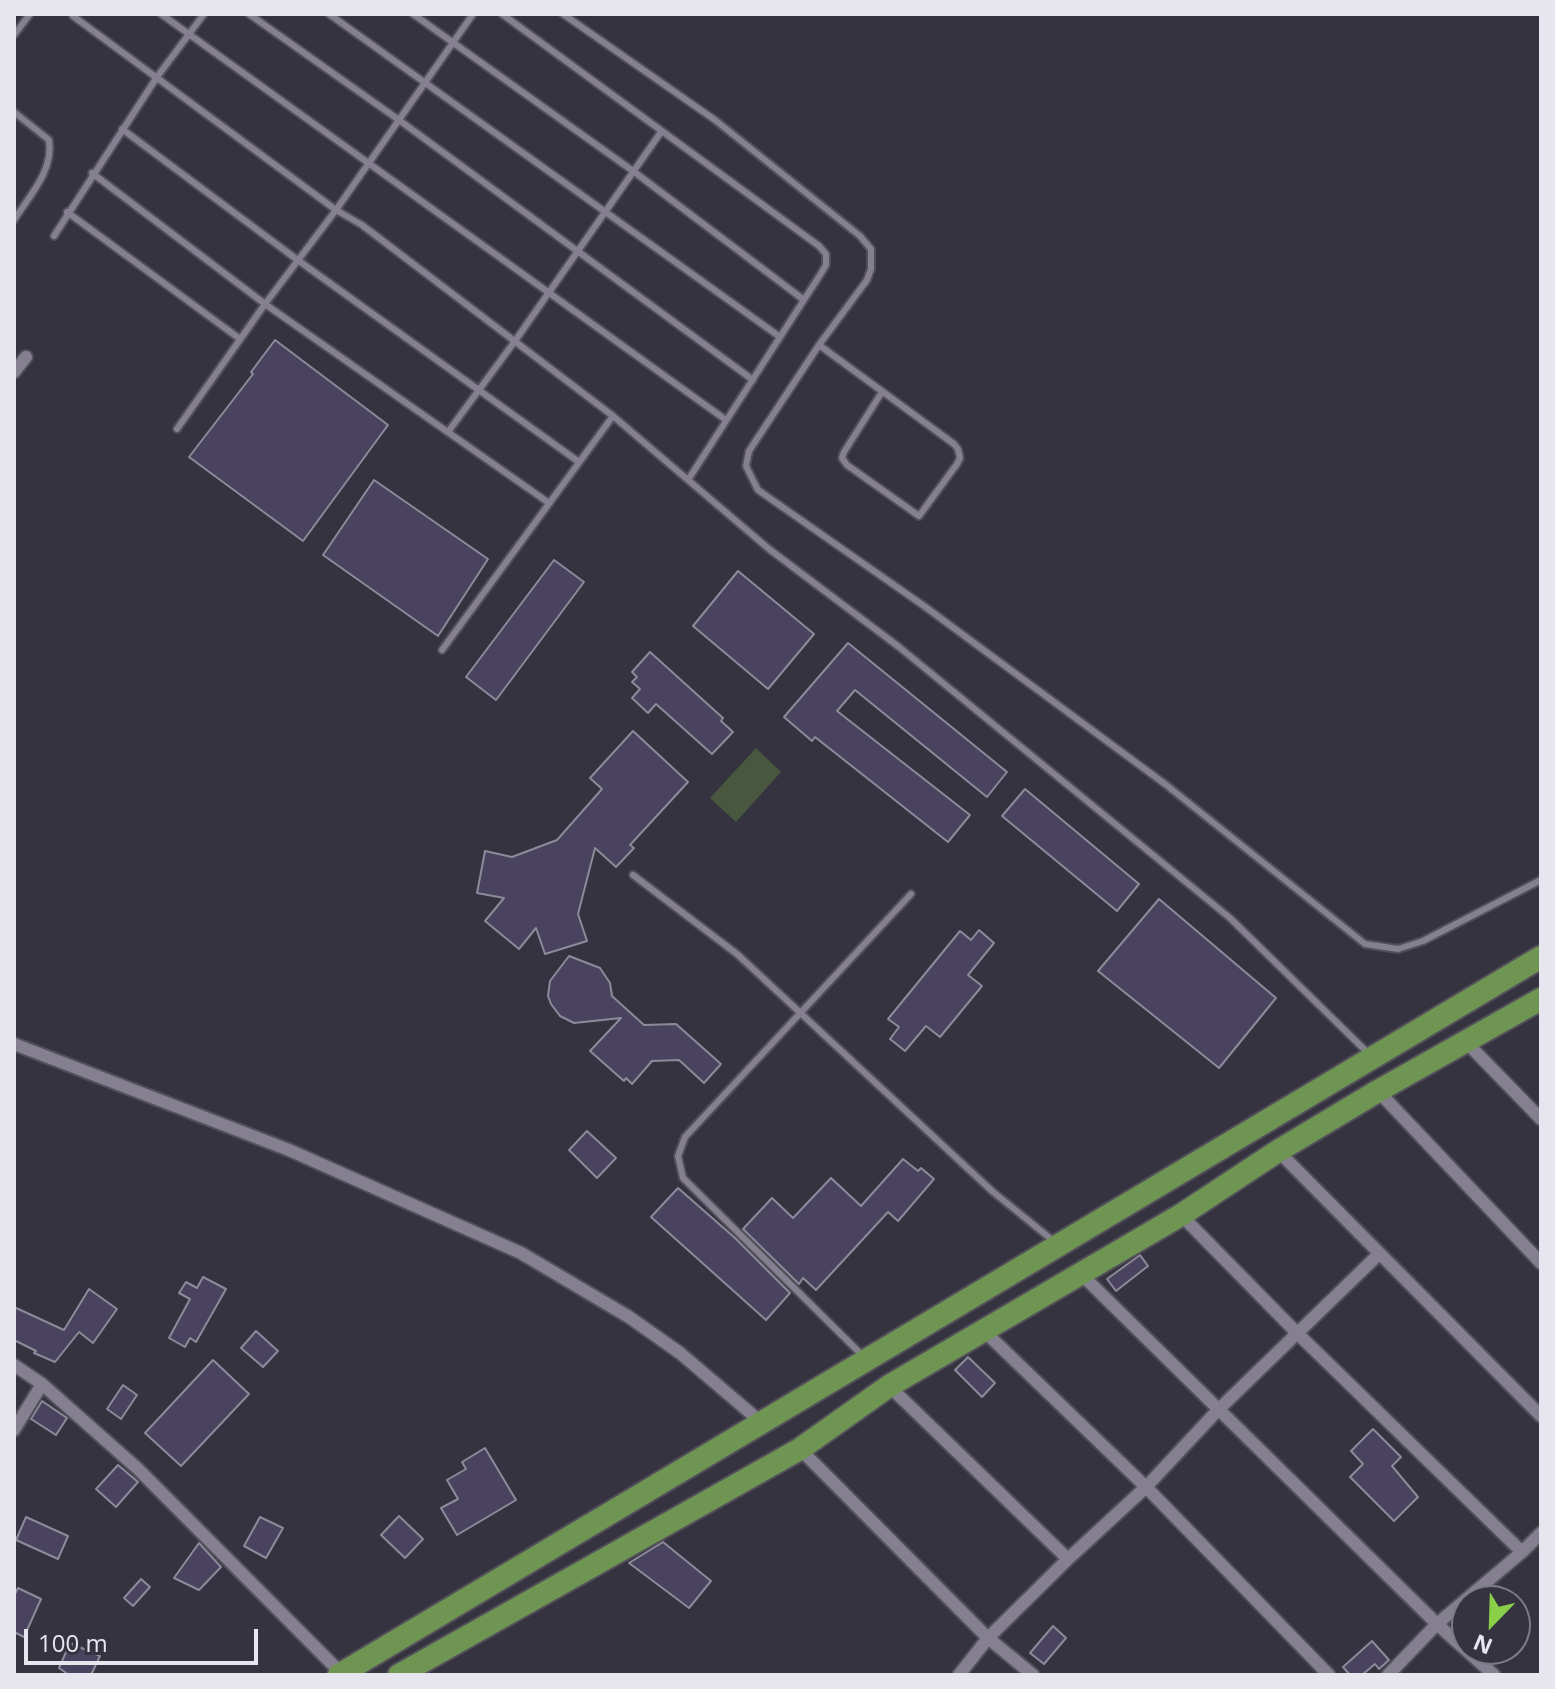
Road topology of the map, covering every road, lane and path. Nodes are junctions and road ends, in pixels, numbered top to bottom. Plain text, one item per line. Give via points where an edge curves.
1 (30, 14) edge
2 (161, 14) edge
3 (204, 14) edge
4 (249, 14) edge
5 (329, 14) edge
6 (413, 14) edge
7 (473, 14) edge
8 (502, 14) edge
9 (563, 14) edge
10 (73, 16) edge
11 (189, 34) junction
12 (14, 35) edge
13 (453, 43) junction
14 (157, 77) junction
15 (425, 83) junction
16 (14, 112) edge
17 (399, 120) junction
18 (122, 129) junction
19 (661, 132) junction
20 (369, 163) junction
21 (633, 171) junction
22 (92, 173) junction
23 (336, 210) junction
24 (67, 212) junction
25 (605, 212) junction
26 (14, 220) edge
27 (54, 236) dead end
28 (577, 251) junction
29 (299, 261) junction
30 (549, 293) junction
31 (804, 300) junction
32 (265, 304) junction
33 (780, 337) junction
34 (240, 339) junction
35 (515, 341) junction
36 (819, 345) junction
37 (26, 357) dead end
38 (14, 372) edge
39 (753, 380) junction
40 (479, 391) junction
41 (882, 392) junction
42 (613, 416) junction
43 (726, 420) junction
44 (177, 429) dead end
45 (448, 432) junction
46 (579, 462) junction
47 (688, 480) junction
48 (549, 503) junction
49 (442, 650) dead end
50 (633, 875) dead end
51 (1541, 880) edge
52 (911, 894) dead end
53 (1541, 957) edge
54 (1541, 999) edge
55 (799, 1014) junction
56 (1466, 1042) junction
57 (14, 1044) edge
58 (1372, 1056) junction
59 (1378, 1091) junction
60 (1541, 1119) edge
61 (1278, 1151) junction
62 (1181, 1215) junction
63 (1059, 1245) junction
64 (1379, 1254) junction
65 (1541, 1263) edge
66 (1081, 1274) junction
67 (982, 1329) junction
68 (1297, 1333) junction
69 (867, 1360) junction
70 (14, 1365) edge
71 (42, 1384) junction
72 (889, 1386) junction
73 (1218, 1410) junction
74 (1541, 1416) edge
75 (761, 1422) junction
76 (14, 1430) edge
77 (800, 1449) junction
78 (1146, 1487) junction
79 (1541, 1533) edge
80 (1522, 1552) junction
81 (1068, 1559) junction
82 (1437, 1624) junction
83 (988, 1638) junction
84 (340, 1674) edge
85 (399, 1675) edge
86 (959, 1675) edge
87 (1033, 1675) edge
88 (1329, 1675) edge
89 (1388, 1675) edge
90 (1494, 1675) edge

1 - 12 lane
2 - 11 lane
3 - 11 lane
4 - 17 lane
5 - 15 lane
6 - 13 lane
7 - 13 lane
8 - 19 lane
9 - 36 lane via 715,120 871,249 867,280
10 - 14 lane
11 - 14 lane
11 - 20 lane
13 - 15 lane
13 - 21 lane
14 - 18 lane
14 - 23 lane
15 - 17 lane
15 - 25 lane
16 - 26 lane via 49,140 51,156
17 - 20 lane
17 - 28 lane
18 - 22 lane
18 - 29 lane
19 - 21 lane
19 - 31 lane via 826,254 826,265
20 - 23 lane
20 - 30 lane
21 - 25 lane
21 - 31 lane
22 - 24 lane
22 - 32 lane
23 - 29 lane
23 - 35 lane
24 - 27 lane
24 - 34 lane
25 - 28 lane
25 - 33 lane
28 - 30 lane
28 - 39 lane
29 - 32 lane
29 - 40 lane
30 - 35 lane
30 - 43 lane
31 - 33 lane
32 - 34 lane
32 - 45 lane
33 - 39 lane
34 - 44 lane
35 - 40 lane
35 - 42 lane
36 - 41 lane
36 - 51 lane via 749,451 746,466 758,490 1165,784 1365,944 1398,949 1423,941
37 - 38 street
39 - 43 lane
40 - 45 lane
40 - 46 lane
41 - 41 lane via 842,458 919,516 960,453
42 - 46 lane
42 - 47 lane
43 - 47 lane
45 - 48 lane
46 - 48 lane
47 - 58 lane via 1230,918
48 - 49 lane
50 - 55 lane via 737,954
52 - 55 lane
53 - 58 highway
54 - 56 highway
55 - 63 lane via 992,1191
55 - 69 lane via 685,1137 678,1156 683,1178
56 - 59 highway
56 - 60 street
57 - 75 street via 289,1150 521,1253 642,1326
58 - 63 highway
59 - 61 highway
59 - 65 street
61 - 62 highway
61 - 64 street
62 - 66 highway
62 - 68 street
63 - 69 highway
64 - 68 street
64 - 74 street
66 - 67 highway
66 - 73 street
67 - 72 highway
67 - 78 street
68 - 73 street
68 - 80 street
69 - 75 highway
70 - 71 street
71 - 76 street
71 - 84 street via 138,1469
72 - 77 highway
72 - 81 street
73 - 78 street
73 - 82 street
75 - 84 highway
77 - 83 street
77 - 85 highway
78 - 81 street
78 - 88 street
79 - 80 street
80 - 82 street
81 - 83 street
82 - 89 street
82 - 90 street
83 - 86 street
83 - 87 street

